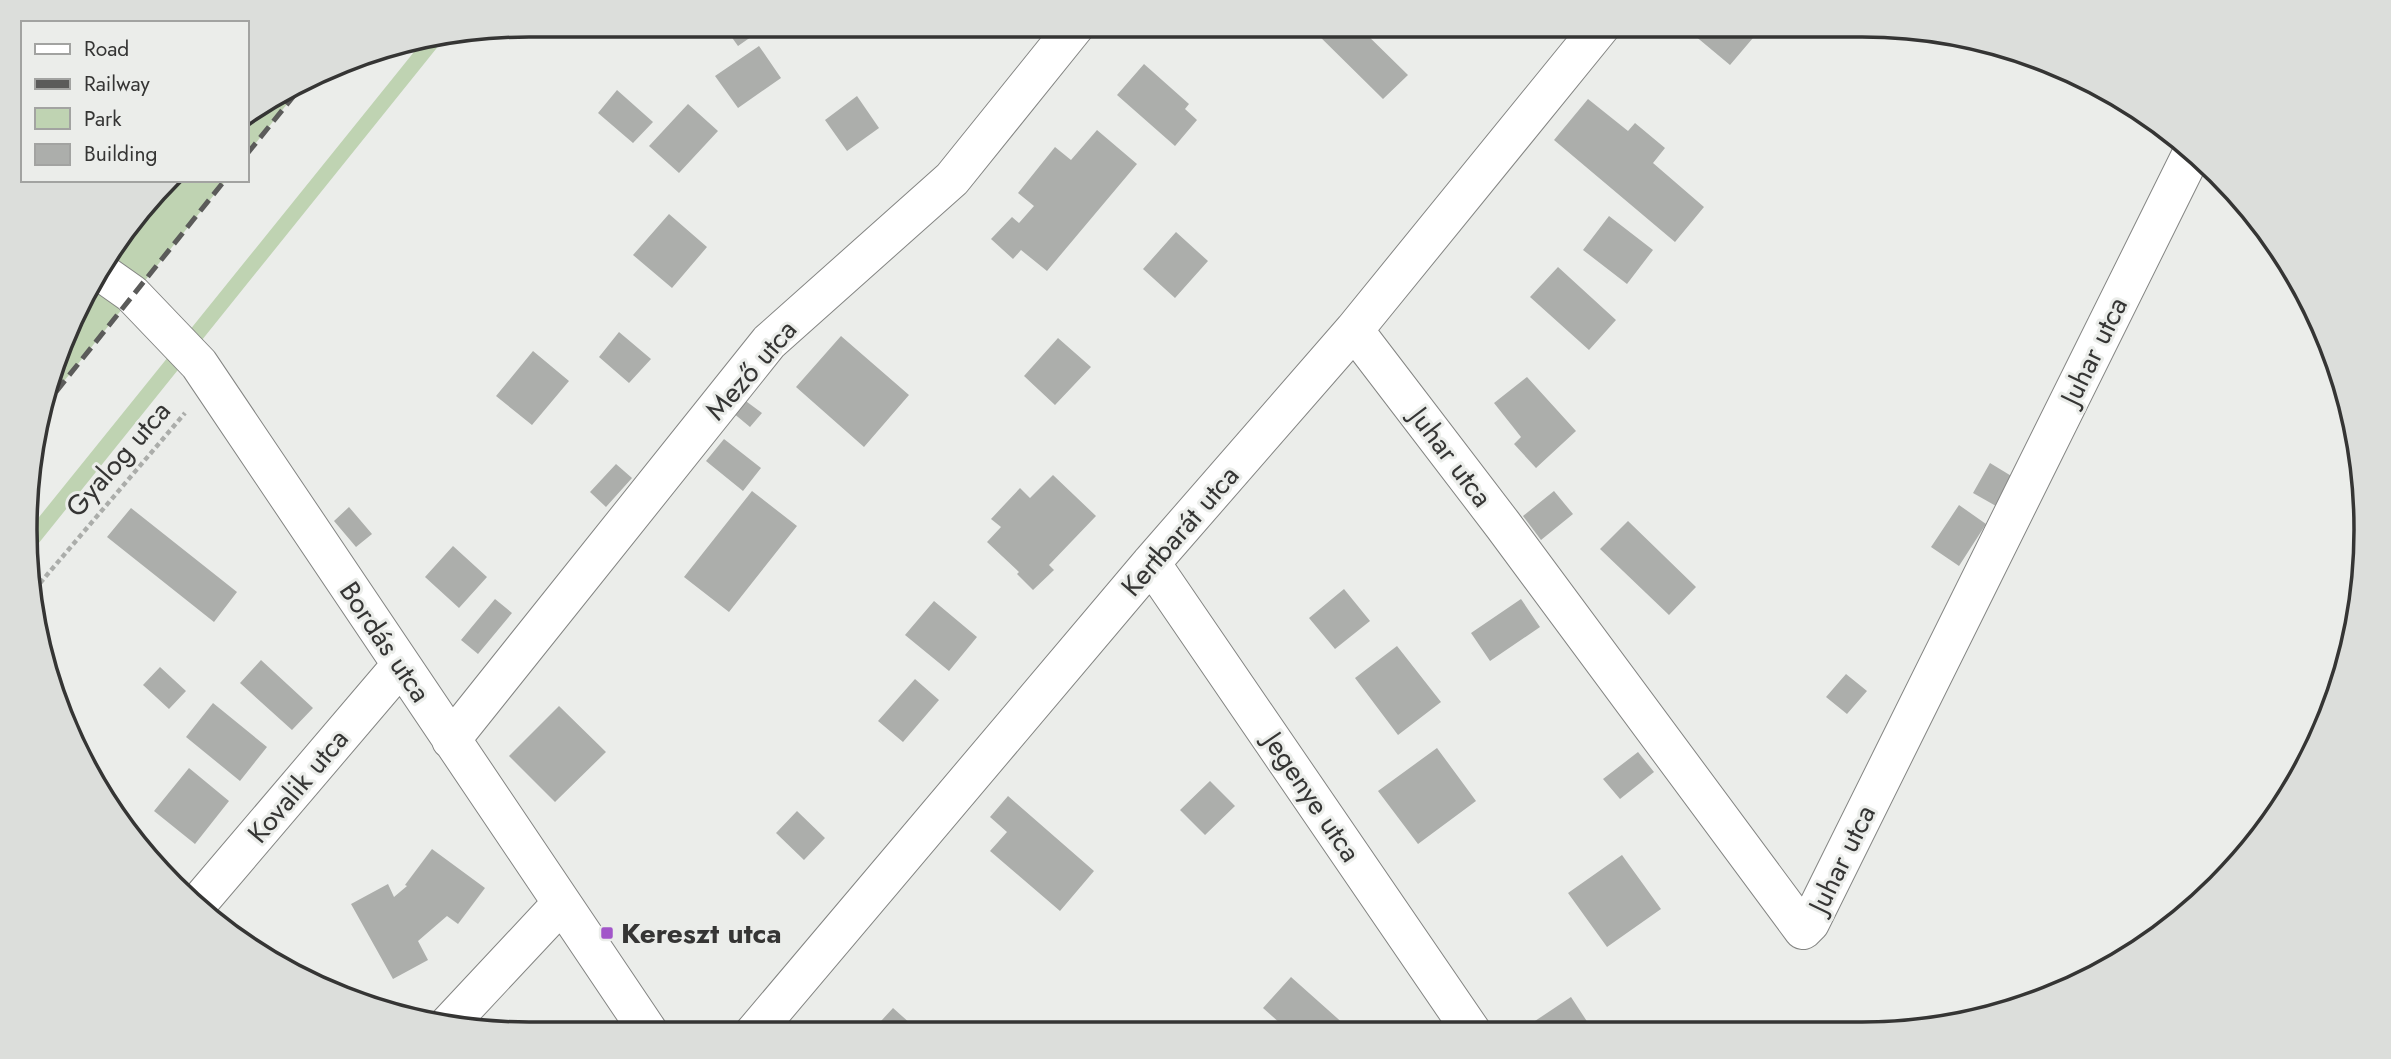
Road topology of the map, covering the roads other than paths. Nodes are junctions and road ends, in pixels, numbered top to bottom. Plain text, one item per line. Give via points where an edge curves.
1 (1066, 37) edge
2 (1591, 37) edge
3 (2188, 161) edge
4 (107, 276) edge
5 (1354, 330) junction
6 (1151, 563) junction
7 (401, 665) junction
8 (451, 740) junction
9 (203, 898) edge
10 (561, 904) junction
11 (456, 1017) edge
12 (642, 1022) edge
13 (763, 1022) edge
14 (1465, 1022) edge

1 - 8 street, Mező utca via 952,179 769,342
2 - 5 street, Kertbarát utca
3 - 5 street, Juhar utca via 1803,930
4 - 7 street, Bordás utca via 132,294 199,363
5 - 6 street, Kertbarát utca
6 - 13 street, Kertbarát utca
6 - 14 street, Jegenye utca
7 - 8 street, Bordás utca
7 - 9 street, Kovalik utca
8 - 10 street, Bordás utca
10 - 11 street
10 - 12 street, Bordás utca

